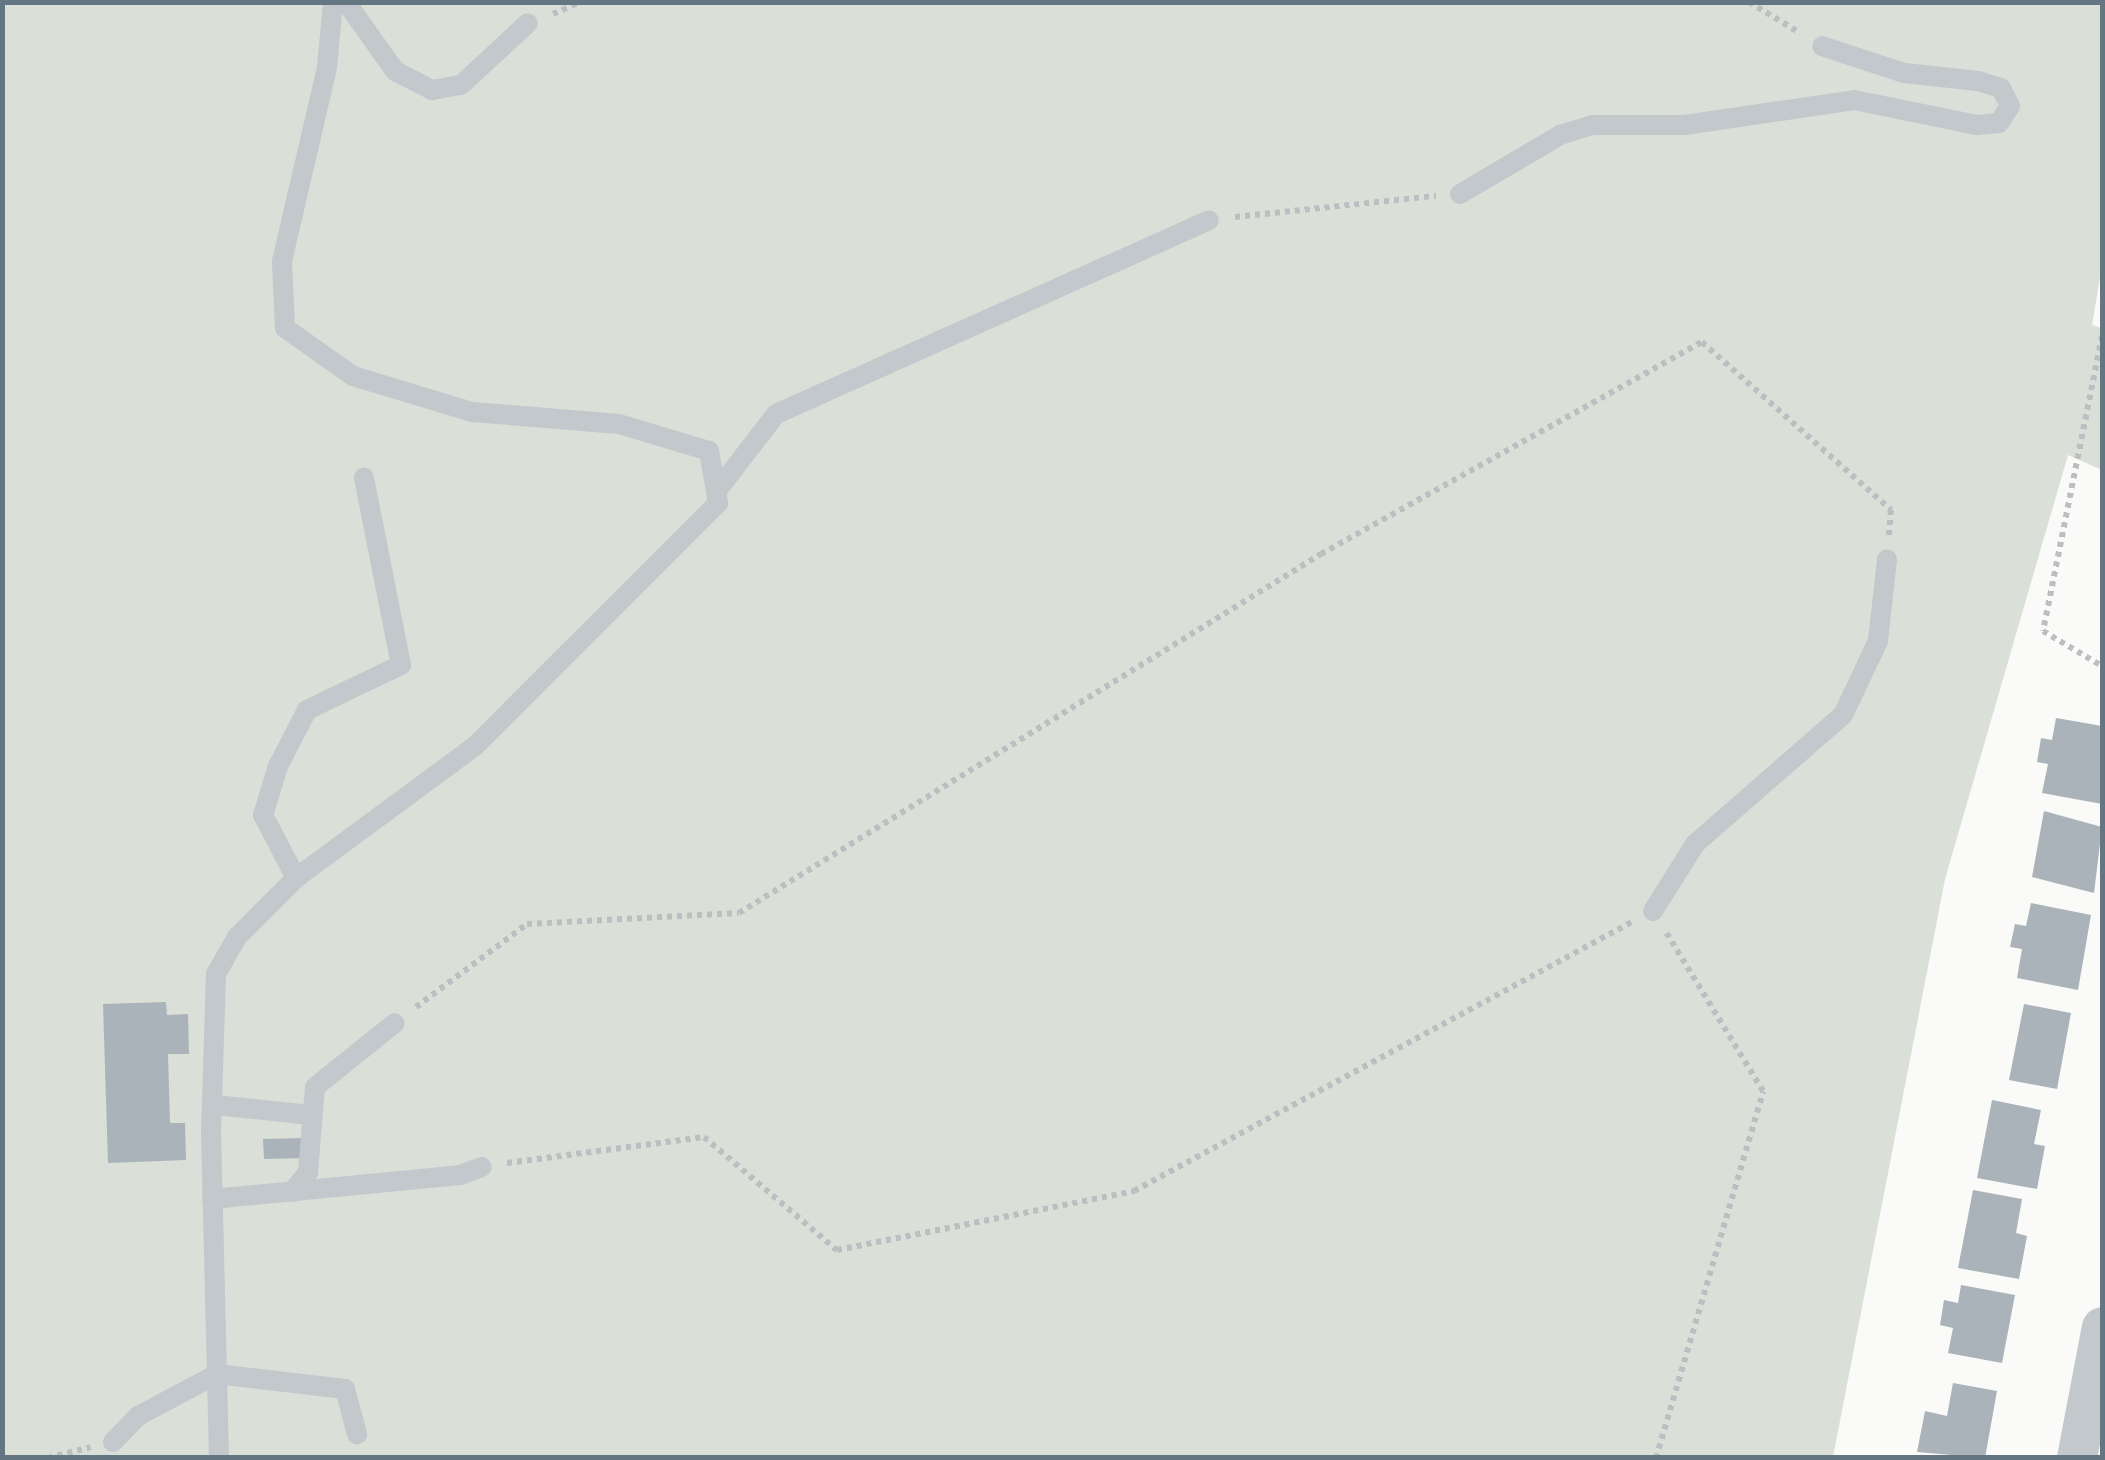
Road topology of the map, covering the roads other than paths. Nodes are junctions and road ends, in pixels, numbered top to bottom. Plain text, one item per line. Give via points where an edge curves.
1 (333, 2) edge
2 (346, 2) edge
3 (528, 24) dead end
4 (1822, 46) road end
5 (1460, 194) road end
6 (1208, 220) road end
7 (364, 478) dead end
8 (716, 492) junction
9 (1887, 559) road end
10 (296, 878) junction
11 (1653, 911) road end
12 (395, 1023) road end
13 (216, 1105) junction
14 (311, 1115) junction
15 (482, 1167) road end
16 (292, 1192) junction
17 (212, 1199) junction
18 (2102, 1327) edge
19 (217, 1374) junction
20 (357, 1434) dead end
21 (112, 1442) road end
22 (219, 1458) edge
23 (2076, 1458) edge

1 - 8 lane via 327,67 282,261 285,328 353,376 472,412 619,424 710,451
2 - 3 lane via 395,70 432,90 461,85
4 - 5 lane via 1904,72 2000,88 2010,106 1999,122 1976,126 1854,100 1686,125 1592,125 1560,135
6 - 8 lane via 776,414
7 - 10 lane via 401,665 307,710 278,766 263,815
8 - 10 lane via 718,503 474,746
9 - 11 lane via 1878,640 1843,715 1696,844
10 - 13 lane via 237,937 216,974
12 - 14 lane via 315,1087
13 - 14 lane
13 - 17 lane
14 - 16 lane via 308,1172
15 - 16 lane via 460,1175
16 - 17 lane
17 - 19 lane
18 - 23 street
19 - 20 lane via 345,1388
19 - 21 lane via 138,1416
19 - 22 lane

